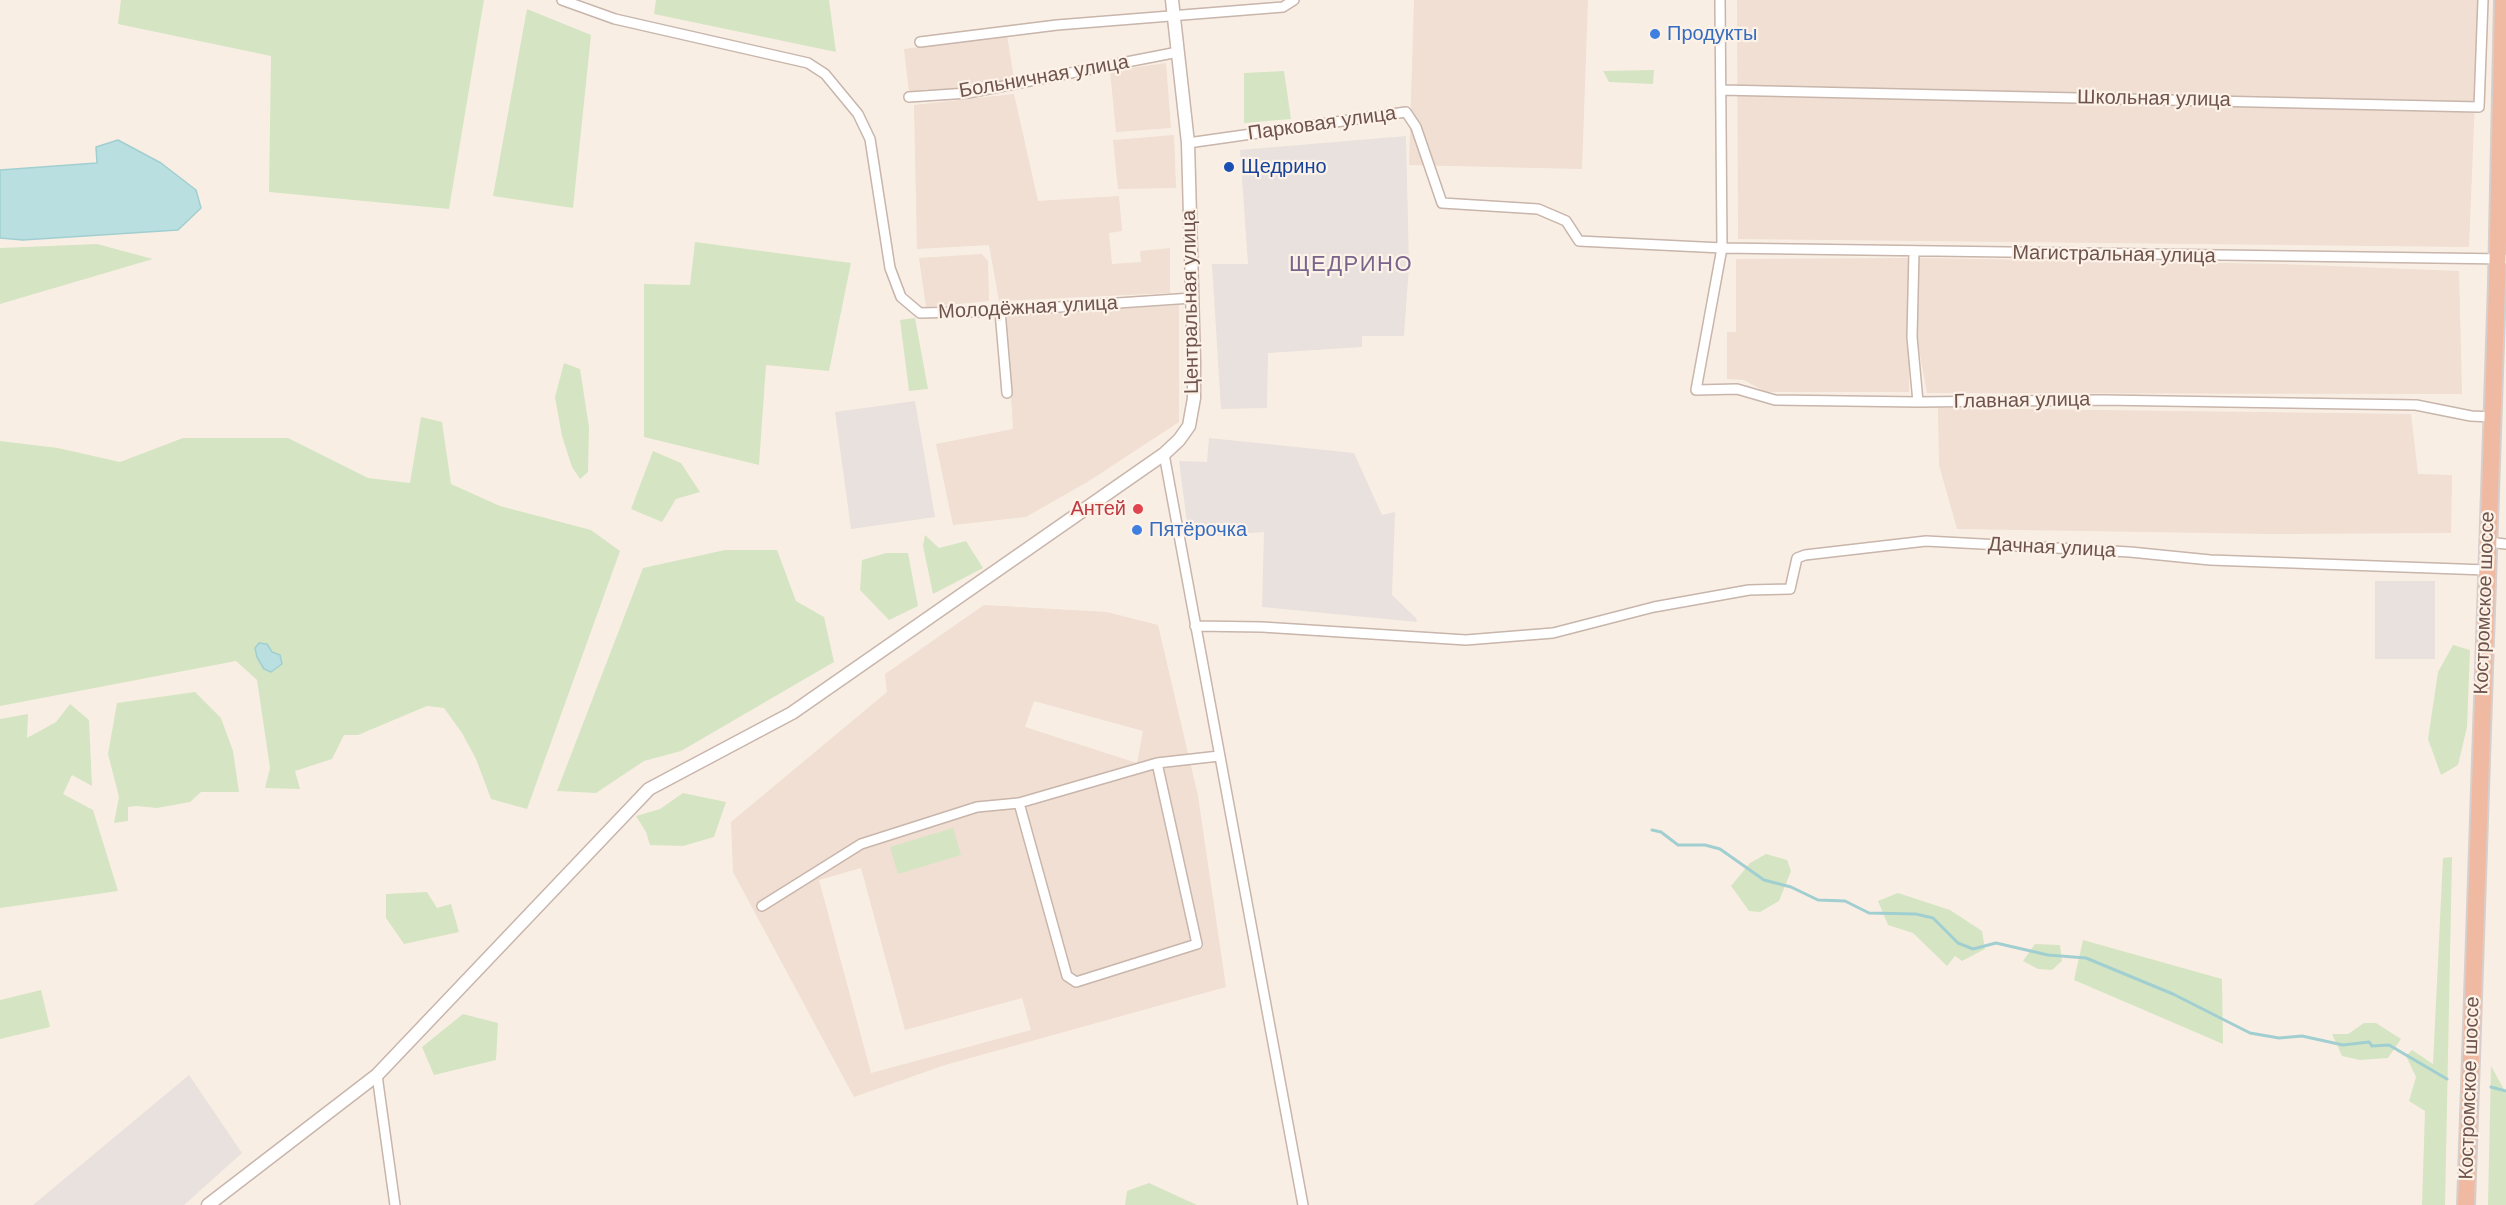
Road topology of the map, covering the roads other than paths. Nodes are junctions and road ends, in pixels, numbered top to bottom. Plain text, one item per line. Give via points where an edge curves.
1 (562, 0) edge
2 (1172, 0) edge
3 (1294, 0) edge
4 (1720, 0) edge
5 (2483, 0) edge
6 (2503, 0) edge
7 (1174, 15) junction
8 (920, 42) dead end
9 (1178, 52) junction
10 (1721, 90) junction
11 (909, 97) dead end
12 (1188, 143) junction
13 (1538, 209) joint
14 (1722, 248) junction
15 (1914, 251) junction
16 (2502, 259) edge
17 (1192, 298) junction
18 (1000, 311) junction
19 (1007, 393) dead end
20 (1918, 402) junction
21 (2497, 411) edge
22 (1164, 454) junction
23 (2487, 542) junction
24 (2506, 544) edge
25 (2486, 570) junction
26 (1195, 626) junction
27 (1219, 756) junction
28 (1157, 763) junction
29 (1019, 803) junction
30 (762, 906) dead end
31 (378, 1075) junction
32 (208, 1205) edge
33 (395, 1205) edge
34 (1303, 1205) edge
35 (2466, 1205) edge

1 - 18 street, Молодёжная улица via 615,19 808,63 825,74 864,125 875,165 890,268 901,297 920,313
2 - 7 street, Центральная улица
3 - 7 street via 1283,7
4 - 10 street
5 - 10 street, Школьная улица via 2479,107
6 - 16 highway, Костромское шоссе
7 - 8 street
7 - 9 street, Центральная улица
9 - 11 street, Больничная улица via 968,93
9 - 12 street, Центральная улица
10 - 14 street
12 - 13 street, Парковая улица via 1406,112 1416,127 1442,203
12 - 17 street, Центральная улица
13 - 14 street, Магистральная улица via 1566,221 1579,241
14 - 15 street, Магистральная улица
14 - 20 street, Главная улица via 1695,390 1737,389 1774,400
15 - 16 street, Магистральная улица
15 - 20 street via 1912,337
16 - 21 highway, Костромское шоссе
17 - 18 street, Молодёжная улица
17 - 22 street, Центральная улица via 1194,398 1189,426
18 - 19 street
20 - 21 street, Главная улица via 2102,400 2416,405 2471,416
21 - 23 highway, Костромское шоссе
22 - 26 street
22 - 31 street, Центральная улица via 792,713 649,789
23 - 24 street
23 - 25 highway, Костромское шоссе
25 - 26 street, Дачная улица via 2210,560 1926,540 1797,558 1790,589 1749,590 1646,608 1553,633 1466,640
25 - 35 highway, Костромское шоссе
26 - 27 street
27 - 28 street
27 - 34 street
28 - 29 street
28 - 29 street via 1197,944 1076,982 1067,976
29 - 30 street via 976,807 861,844
31 - 32 street, Центральная улица
31 - 33 street

